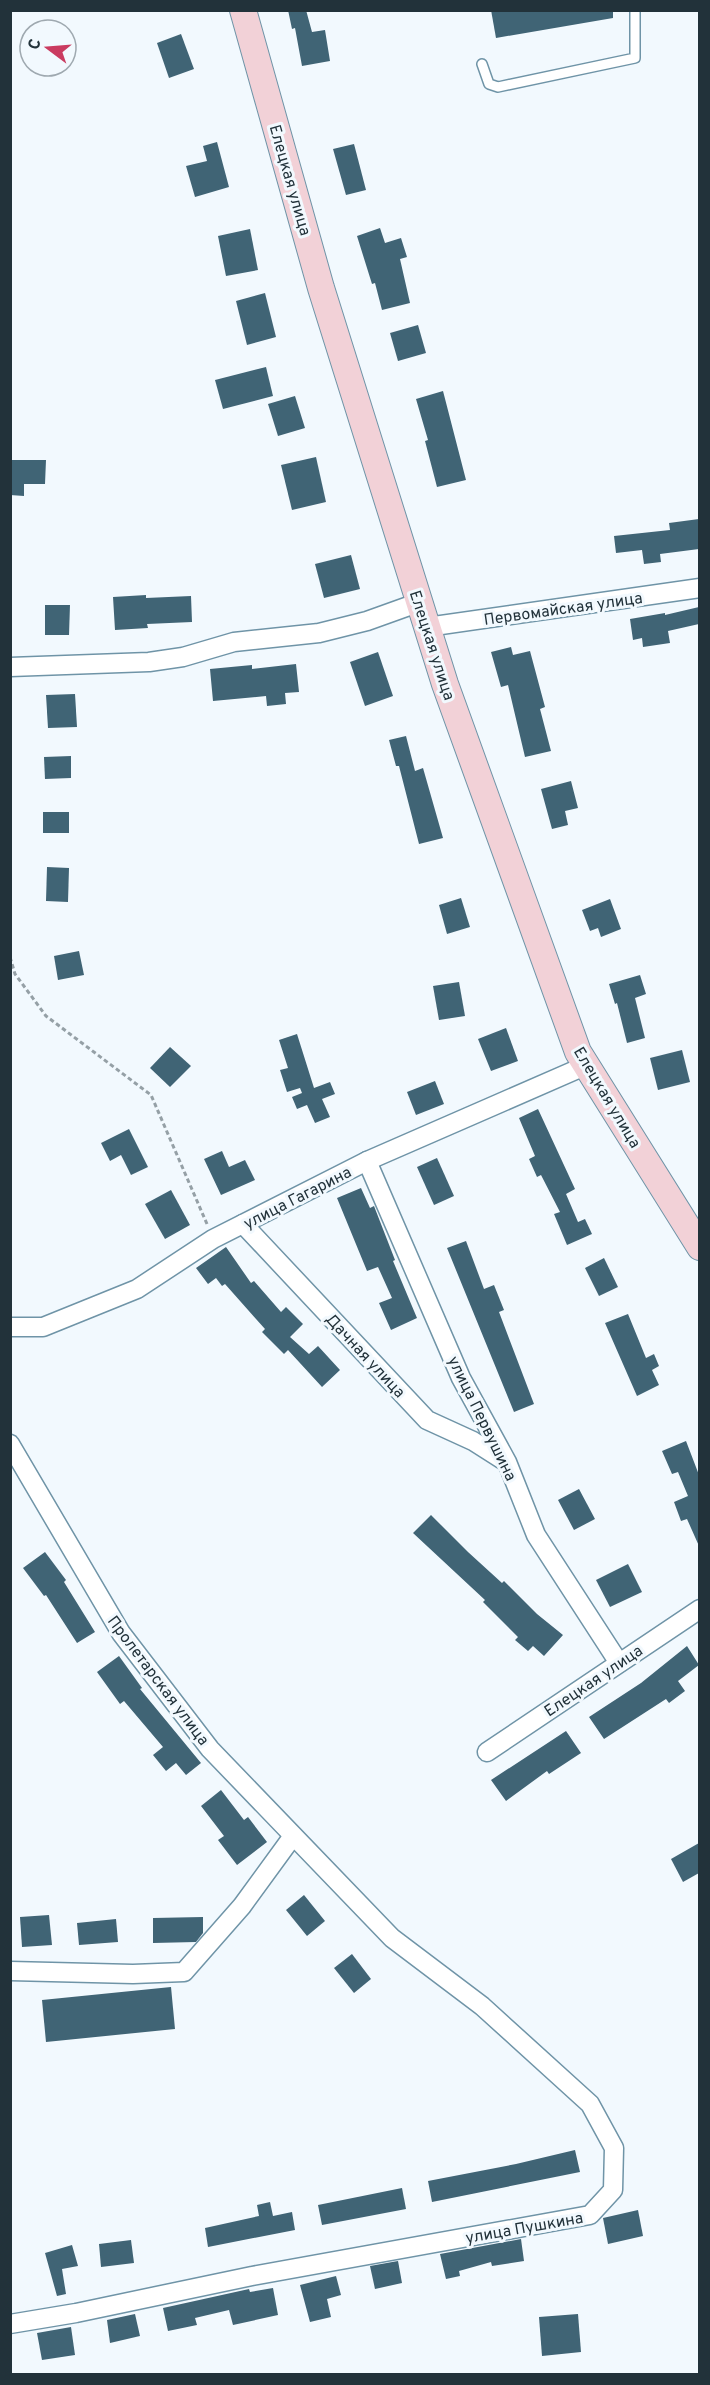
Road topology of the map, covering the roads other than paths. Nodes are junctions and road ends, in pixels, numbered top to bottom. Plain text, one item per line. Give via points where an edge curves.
1 (243, 10) edge
2 (635, 10) edge
3 (482, 64) dead end
4 (699, 588) edge
5 (420, 602) junction
6 (427, 627) junction
7 (10, 667) edge
8 (587, 1065) junction
9 (367, 1161) junction
10 (243, 1224) junction
11 (699, 1247) edge
12 (10, 1327) edge
13 (10, 1444) edge
14 (507, 1462) junction
15 (699, 1609) edge
16 (619, 1663) junction
17 (487, 1752) dead end
18 (293, 1836) junction
19 (10, 1971) edge
20 (10, 2324) edge

1 - 5 main road, Елецкая улица via 321,288
2 - 3 lane via 635,58 498,87 489,84
4 - 6 street, Первомайская улица
5 - 6 main road, Елецкая улица
5 - 7 street via 319,633 234,642 149,662
6 - 8 main road, Елецкая улица via 574,1041
8 - 9 street, улица Гагарина
8 - 11 main road, Елецкая улица
9 - 10 street, улица Гагарина
9 - 14 street, улица Первушина via 461,1378
10 - 12 street, улица Гагарина via 137,1289 43,1327
10 - 14 street, Дачная улица via 428,1420
13 - 18 street, Пролетарская улица via 121,1633 210,1749
14 - 16 street, улица Первушина via 536,1535
15 - 16 street, Елецкая улица
16 - 17 street, Елецкая улица
18 - 19 street via 242,1906 184,1972
18 - 20 street, улица Пушкина via 392,1938 482,2006 590,2104 614,2148 613,2190 590,2215

